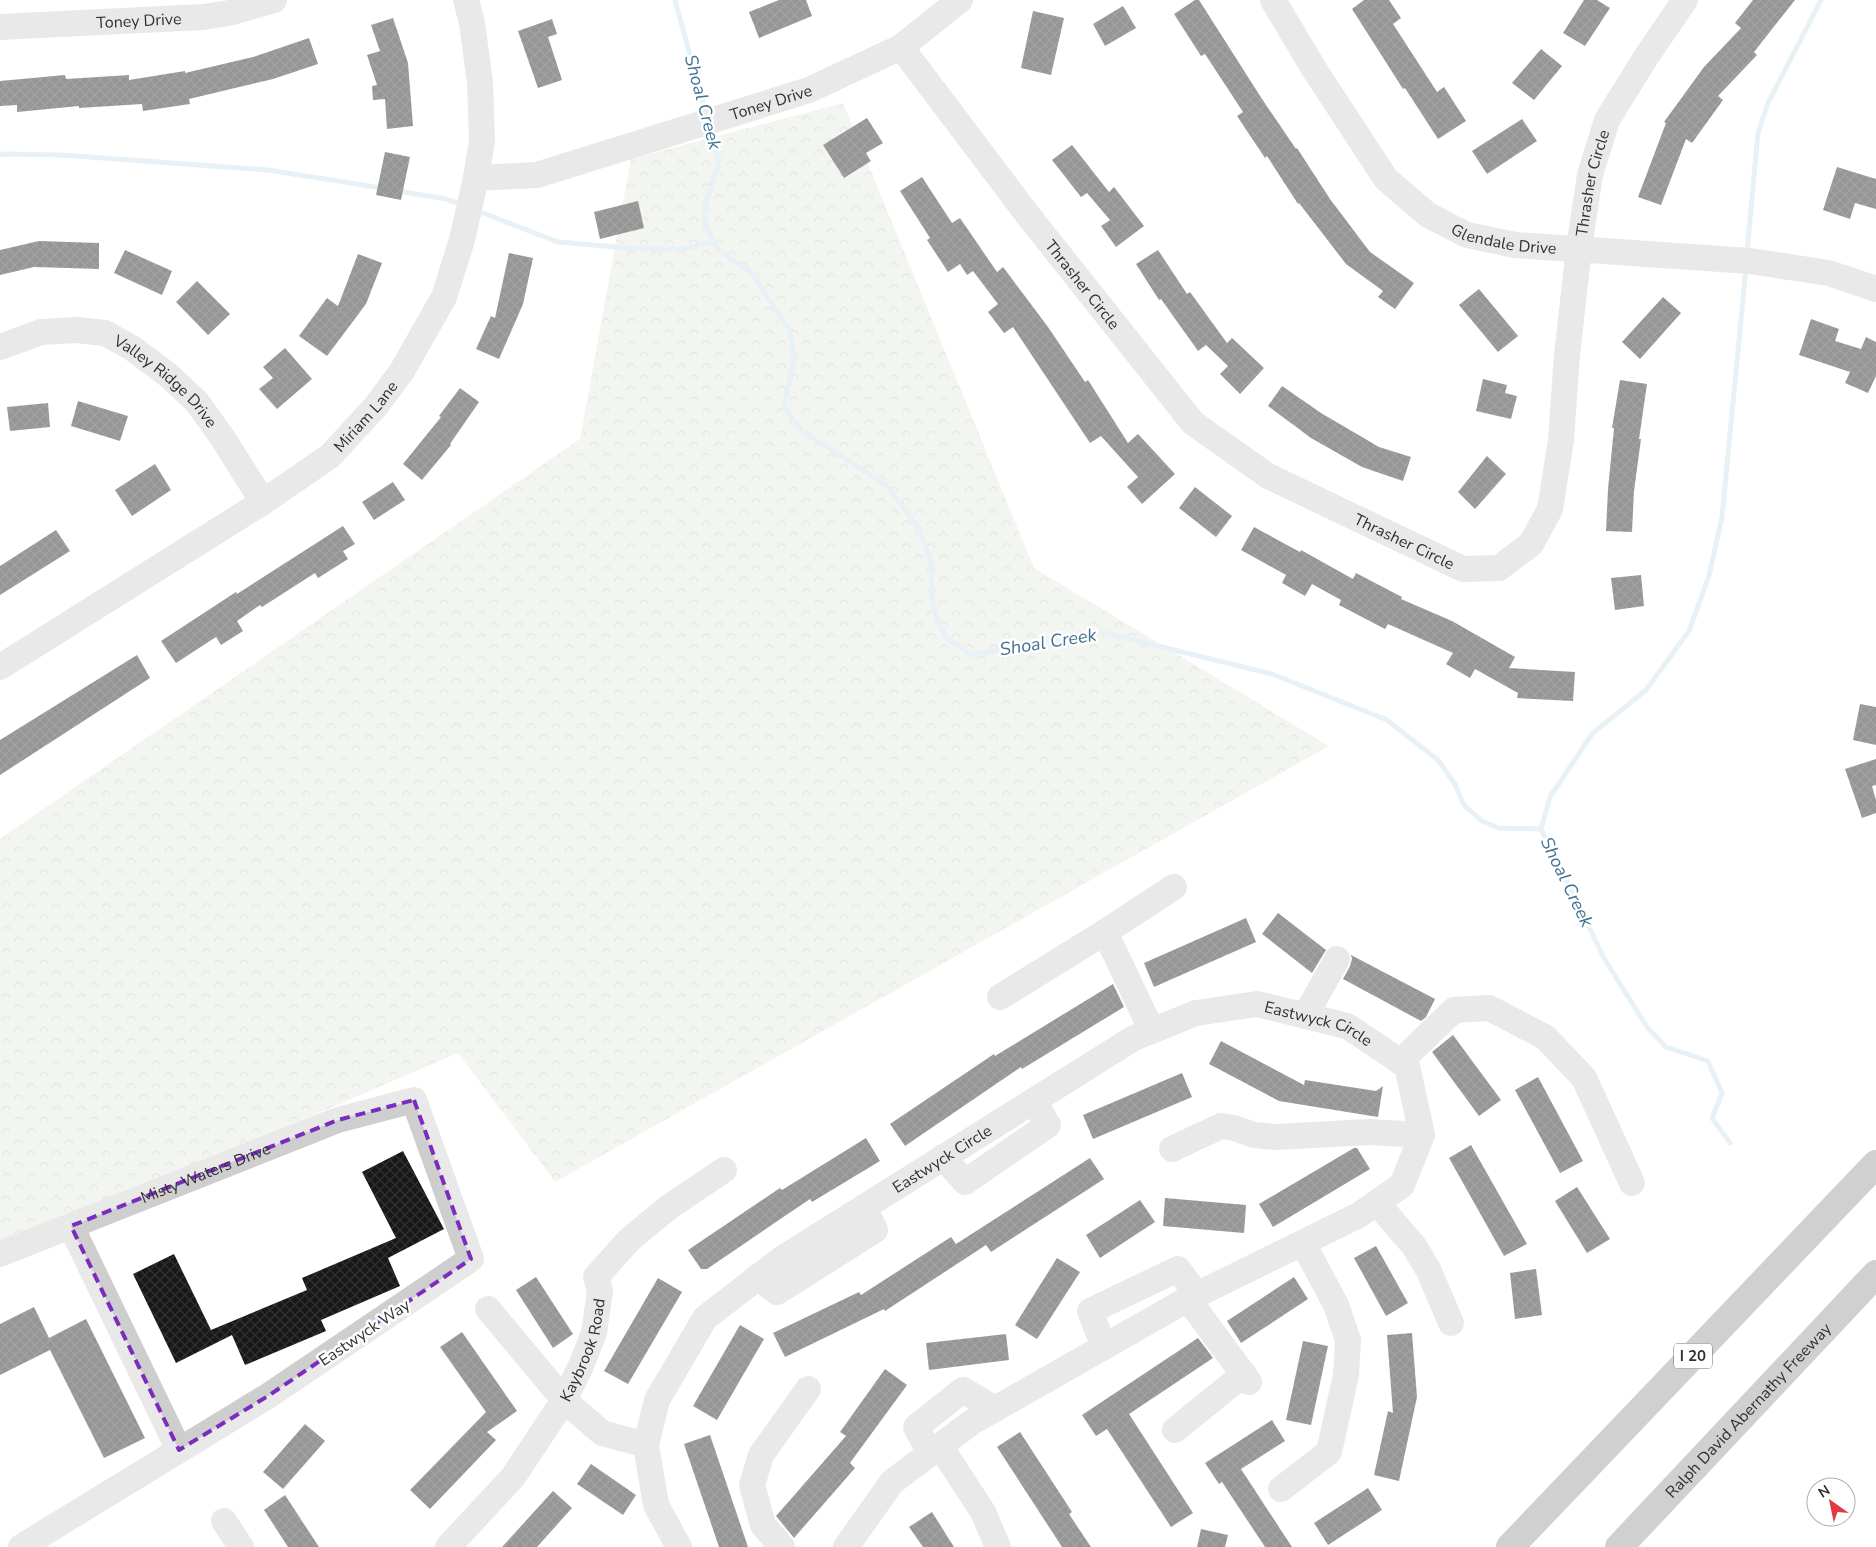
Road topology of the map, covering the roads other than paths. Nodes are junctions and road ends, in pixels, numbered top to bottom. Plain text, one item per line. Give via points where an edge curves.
1 (274, 0) edge
2 (466, 0) edge
3 (960, 0) edge
4 (1273, 0) edge
5 (1686, 0) edge
6 (0, 27) edge
7 (901, 47) junction
8 (476, 178) junction
9 (1579, 248) junction
10 (1876, 289) edge
11 (0, 346) edge
12 (263, 502) junction
13 (0, 667) edge
14 (1174, 887) dead end
15 (1105, 932) junction
16 (1337, 959) dead end
17 (1000, 997) dead end
18 (1305, 1016) junction
19 (1152, 1031) junction
20 (1400, 1062) junction
21 (414, 1100) joint
22 (1422, 1135) junction
23 (1172, 1149) dead end
24 (1876, 1164) edge
25 (724, 1170) dead end
26 (1632, 1183) dead end
27 (1377, 1203) junction
28 (71, 1226) junction
29 (1303, 1243) junction
30 (0, 1254) edge
31 (1876, 1274) edge
32 (1193, 1297) junction
33 (488, 1309) dead end
34 (1451, 1323) dead end
35 (1104, 1347) junction
36 (808, 1389) dead end
37 (564, 1400) junction
38 (1175, 1430) dead end
39 (646, 1444) junction
40 (179, 1450) junction
41 (935, 1450) junction
42 (1281, 1489) dead end
43 (224, 1522) dead end
44 (21, 1547) edge
45 (241, 1547) edge
46 (448, 1547) edge
47 (679, 1547) edge
48 (782, 1547) edge
49 (846, 1547) edge
50 (998, 1547) edge
51 (1510, 1547) edge
52 (1619, 1547) edge

1 - 6 street, Toney Drive via 203,17
2 - 8 street, Miriam Lane via 480,83 482,140
3 - 7 street, Toney Drive
4 - 9 street, Glendale Drive via 1386,179 1428,215 1467,235 1515,244
5 - 9 street, Thrasher Circle via 1607,120 1590,175
7 - 8 street, Toney Drive via 809,90 538,175
7 - 9 street, Thrasher Circle via 1027,214 1193,423 1268,476 1463,569 1499,568 1531,544 1550,508
8 - 12 street, Miriam Lane via 462,240 444,296 402,371 376,406 330,456
9 - 10 street, Glendale Drive via 1750,261 1829,273
11 - 12 street, Valley Ridge Drive via 42,332 77,330 105,333 132,348 197,402
12 - 13 street, Miriam Lane
14 - 15 street
15 - 17 street
15 - 19 street
16 - 18 street
18 - 19 street, Eastwyck Circle via 1258,1004 1196,1013
18 - 20 street, Eastwyck Circle via 1346,1026
19 - 39 street, Eastwyck Circle via 1134,1038 1034,1101 1048,1125 965,1182 943,1158 864,1207 874,1230 777,1292 757,1277 705,1318 657,1400
20 - 22 street, Eastwyck Circle via 1407,1066
20 - 26 street via 1454,1010 1489,1008 1545,1037 1584,1078
21 - 28 street, Misty Waters Drive via 338,1120
21 - 40 street, Eastwyck Way via 471,1259 268,1396
22 - 23 street via 1369,1132 1276,1138 1221,1126
22 - 27 street via 1402,1185
24 - 51 highway, I 20
25 - 37 street, Kaybrook Road via 669,1207 629,1240 596,1277 600,1292 594,1332
27 - 29 street
27 - 34 street via 1414,1246 1428,1269
28 - 30 street, Misty Waters Drive
28 - 40 street
29 - 32 street
29 - 42 street via 1336,1305 1348,1340 1346,1375 1329,1452
31 - 52 highway, Ralph David Abernathy Freeway
32 - 35 street
32 - 35 street via 1178,1269 1090,1311
32 - 38 street via 1246,1378
33 - 37 street
35 - 41 street via 995,1409 963,1390 916,1427
36 - 48 street via 761,1455 752,1485 763,1525
37 - 39 street via 602,1433
37 - 46 street, Kaybrook Road via 513,1477
39 - 47 street via 656,1505
40 - 44 street, Eastwyck Way
41 - 49 street via 892,1482
41 - 50 street via 983,1512
43 - 45 street

